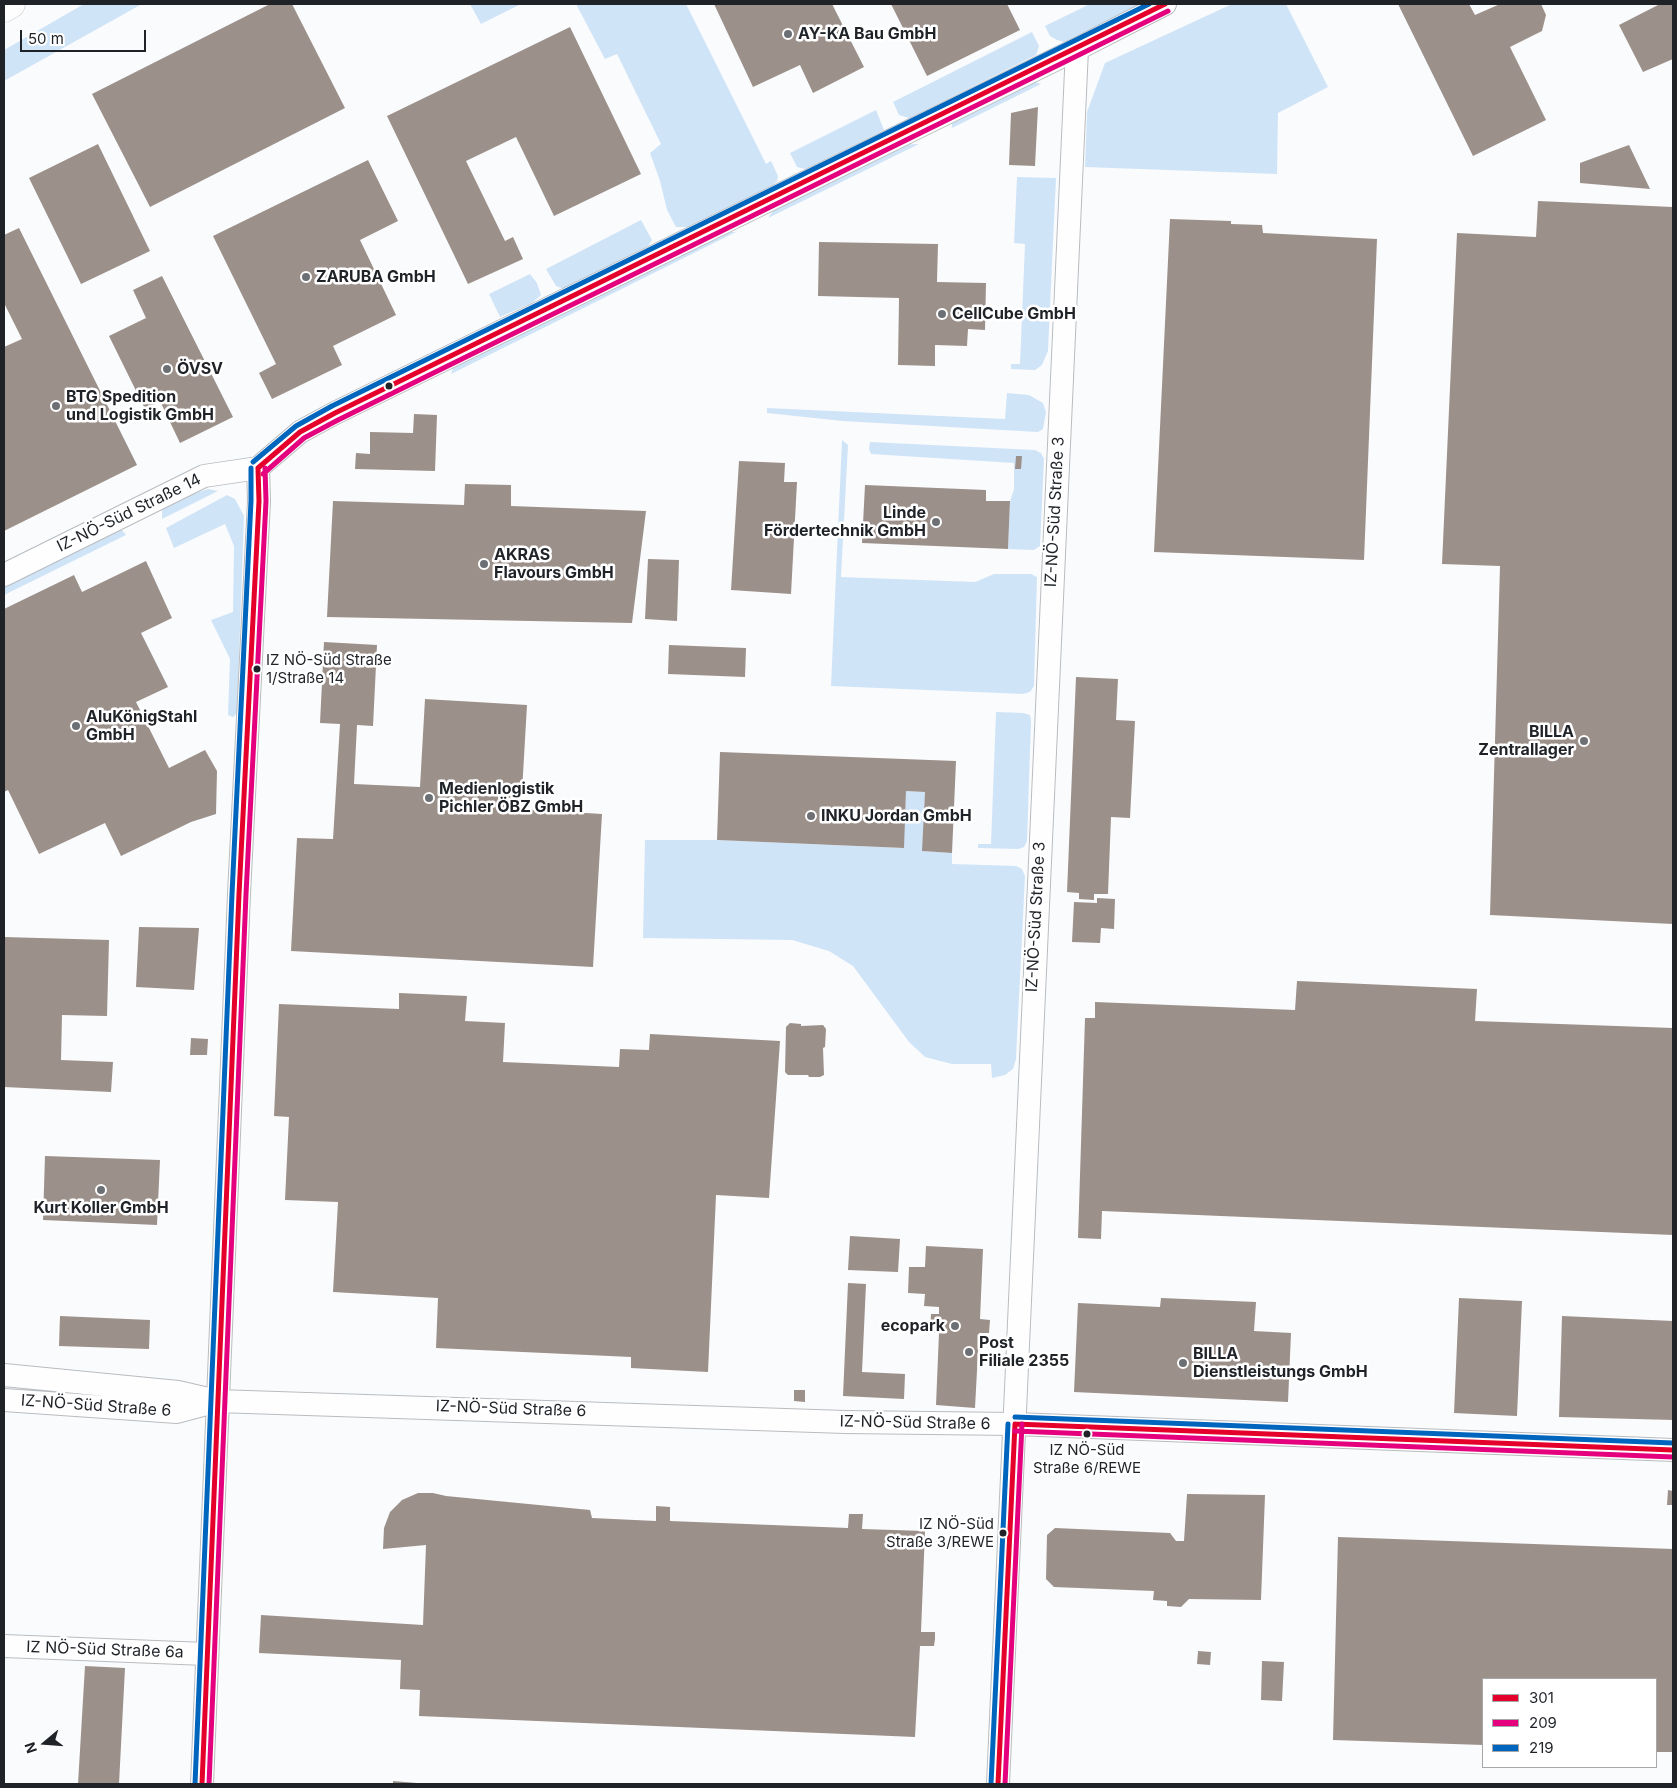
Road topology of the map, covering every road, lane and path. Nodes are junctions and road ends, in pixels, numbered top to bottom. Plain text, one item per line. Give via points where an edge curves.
1 (11, 4) edge
2 (1165, 4) edge
3 (4, 8) edge
4 (1077, 49) junction
5 (258, 468) junction
6 (4, 575) edge
7 (4, 1375) edge
8 (4, 1400) edge
9 (217, 1401) junction
10 (1015, 1424) junction
11 (1673, 1450) edge
12 (4, 1646) edge
13 (206, 1654) junction
14 (202, 1784) edge
15 (998, 1784) edge

1 - 3 highway
2 - 4 street
4 - 5 street via 335,413 300,432
4 - 10 street, IZ-NÖ-Süd Straße 3
5 - 6 street, IZ-NÖ-Süd Straße 14 via 204,476
5 - 9 street
7 - 9 street, IZ-NÖ-Süd Straße 6 via 178,1392
8 - 9 street, IZ-NÖ-Süd Straße 6 via 177,1412
9 - 10 street, IZ-NÖ-Süd Straße 6 via 844,1422
9 - 13 street
10 - 11 street, IZ-NÖ-Süd Straße 6
10 - 15 street, IZ-NÖ-Süd Straße 3
12 - 13 street, IZ NÖ-Süd Straße 6a
13 - 14 street

